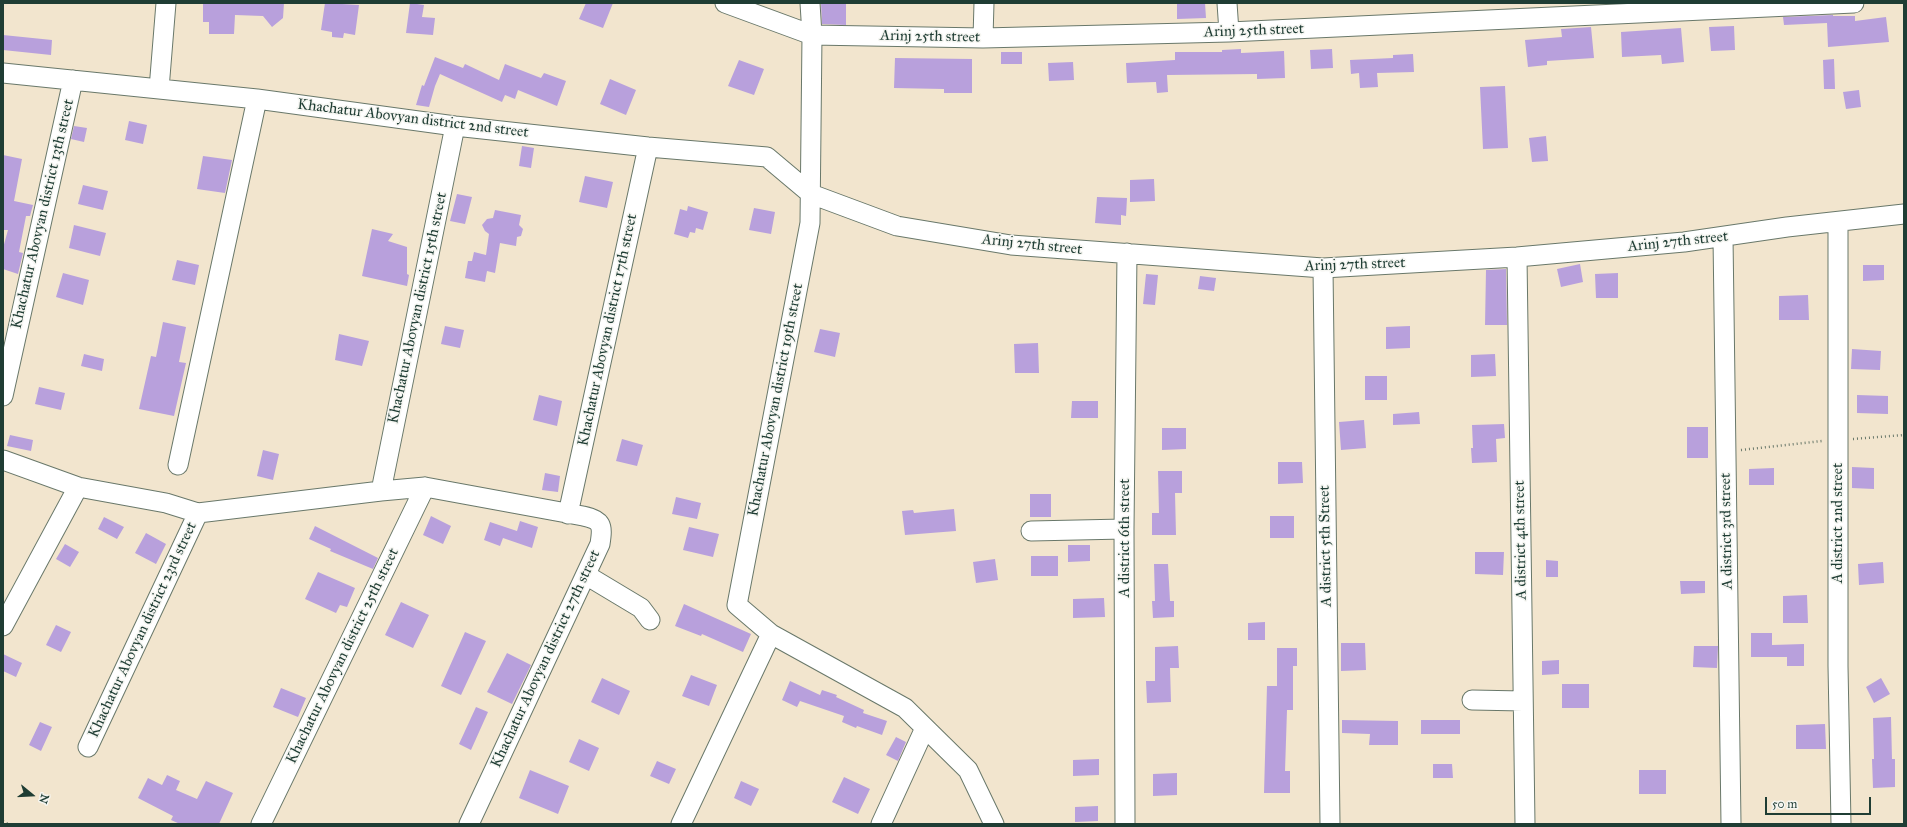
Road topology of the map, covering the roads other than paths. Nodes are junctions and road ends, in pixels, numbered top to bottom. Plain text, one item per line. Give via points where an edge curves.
1 (166, 3) edge
2 (725, 3) edge
3 (810, 3) edge
4 (984, 3) edge
5 (1227, 3) edge
6 (1854, 3) edge
7 (1229, 32) junction
8 (812, 35) junction
9 (983, 38) junction
10 (3, 73) edge
11 (73, 80) junction
12 (160, 89) junction
13 (257, 99) junction
14 (455, 126) junction
15 (648, 147) junction
16 (811, 194) junction
17 (1904, 214) edge
18 (1838, 222) junction
19 (1723, 237) junction
20 (1127, 253) junction
21 (1517, 257) junction
22 (1323, 268) junction
23 (3, 396) edge
24 (3, 460) edge
25 (178, 465) dead end
26 (78, 487) junction
27 (425, 487) junction
28 (381, 491) junction
29 (198, 513) junction
30 (568, 514) junction
31 (1124, 529) junction
32 (1031, 531) dead end
33 (586, 575) junction
34 (650, 620) dead end
35 (3, 626) edge
36 (771, 634) junction
37 (1472, 700) dead end
38 (1523, 701) junction
39 (925, 728) junction
40 (88, 747) dead end
41 (261, 824) edge
42 (469, 824) edge
43 (681, 824) edge
44 (881, 824) edge
45 (994, 824) edge
46 (1125, 824) edge
47 (1330, 824) edge
48 (1525, 824) edge
49 (1731, 824) edge
50 (1841, 824) edge

1 - 12 street
2 - 8 street, Arinj 25th street
3 - 8 street
4 - 9 street
5 - 7 street
6 - 7 street, Arinj 25th street
7 - 9 street, Arinj 25th street
8 - 9 street, Arinj 25th street
8 - 16 street
10 - 11 street, Khachatur Abovyan district 2nd street
11 - 12 street, Khachatur Abovyan district 2nd street
11 - 23 street, Khachatur Abovyan district 13th street
12 - 13 street, Khachatur Abovyan district 2nd street
13 - 14 street, Khachatur Abovyan district 2nd street
13 - 25 street
14 - 15 street, Khachatur Abovyan district 2nd street
14 - 28 street, Khachatur Abovyan district 15th street
15 - 16 street, Khachatur Abovyan district 2nd street via 767,157
15 - 30 street, Khachatur Abovyan district 17th street
16 - 20 street, Arinj 27th street via 897,226 1011,245
16 - 36 street, Khachatur Abovyan district 19th street via 810,223 737,605
17 - 18 street, Arinj 27th street
18 - 19 street, Arinj 27th street
18 - 50 street, A district 2nd street via 1838,666
19 - 21 street, Arinj 27th street
19 - 49 street, A district 3rd street
20 - 22 street, Arinj 27th street
20 - 31 street, A district 6th street
21 - 22 street, Arinj 27th street
21 - 38 street, A district 4th street
22 - 47 street, A district 5th Street
24 - 26 street
26 - 29 street via 166,503
26 - 35 street
27 - 28 street
27 - 30 street
27 - 41 street, Khachatur Abovyan district 25th street
28 - 29 street
29 - 40 street, Khachatur Abovyan district 23rd street
30 - 33 street, Khachatur Abovyan district 27th street via 594,518 600,523 600,544
31 - 32 street
31 - 46 street, A district 6th street
33 - 34 street via 641,608
33 - 42 street, Khachatur Abovyan district 27th street
36 - 39 street via 905,708
36 - 43 street
37 - 38 street
38 - 48 street, A district 4th street
39 - 44 street
39 - 45 street via 968,770

